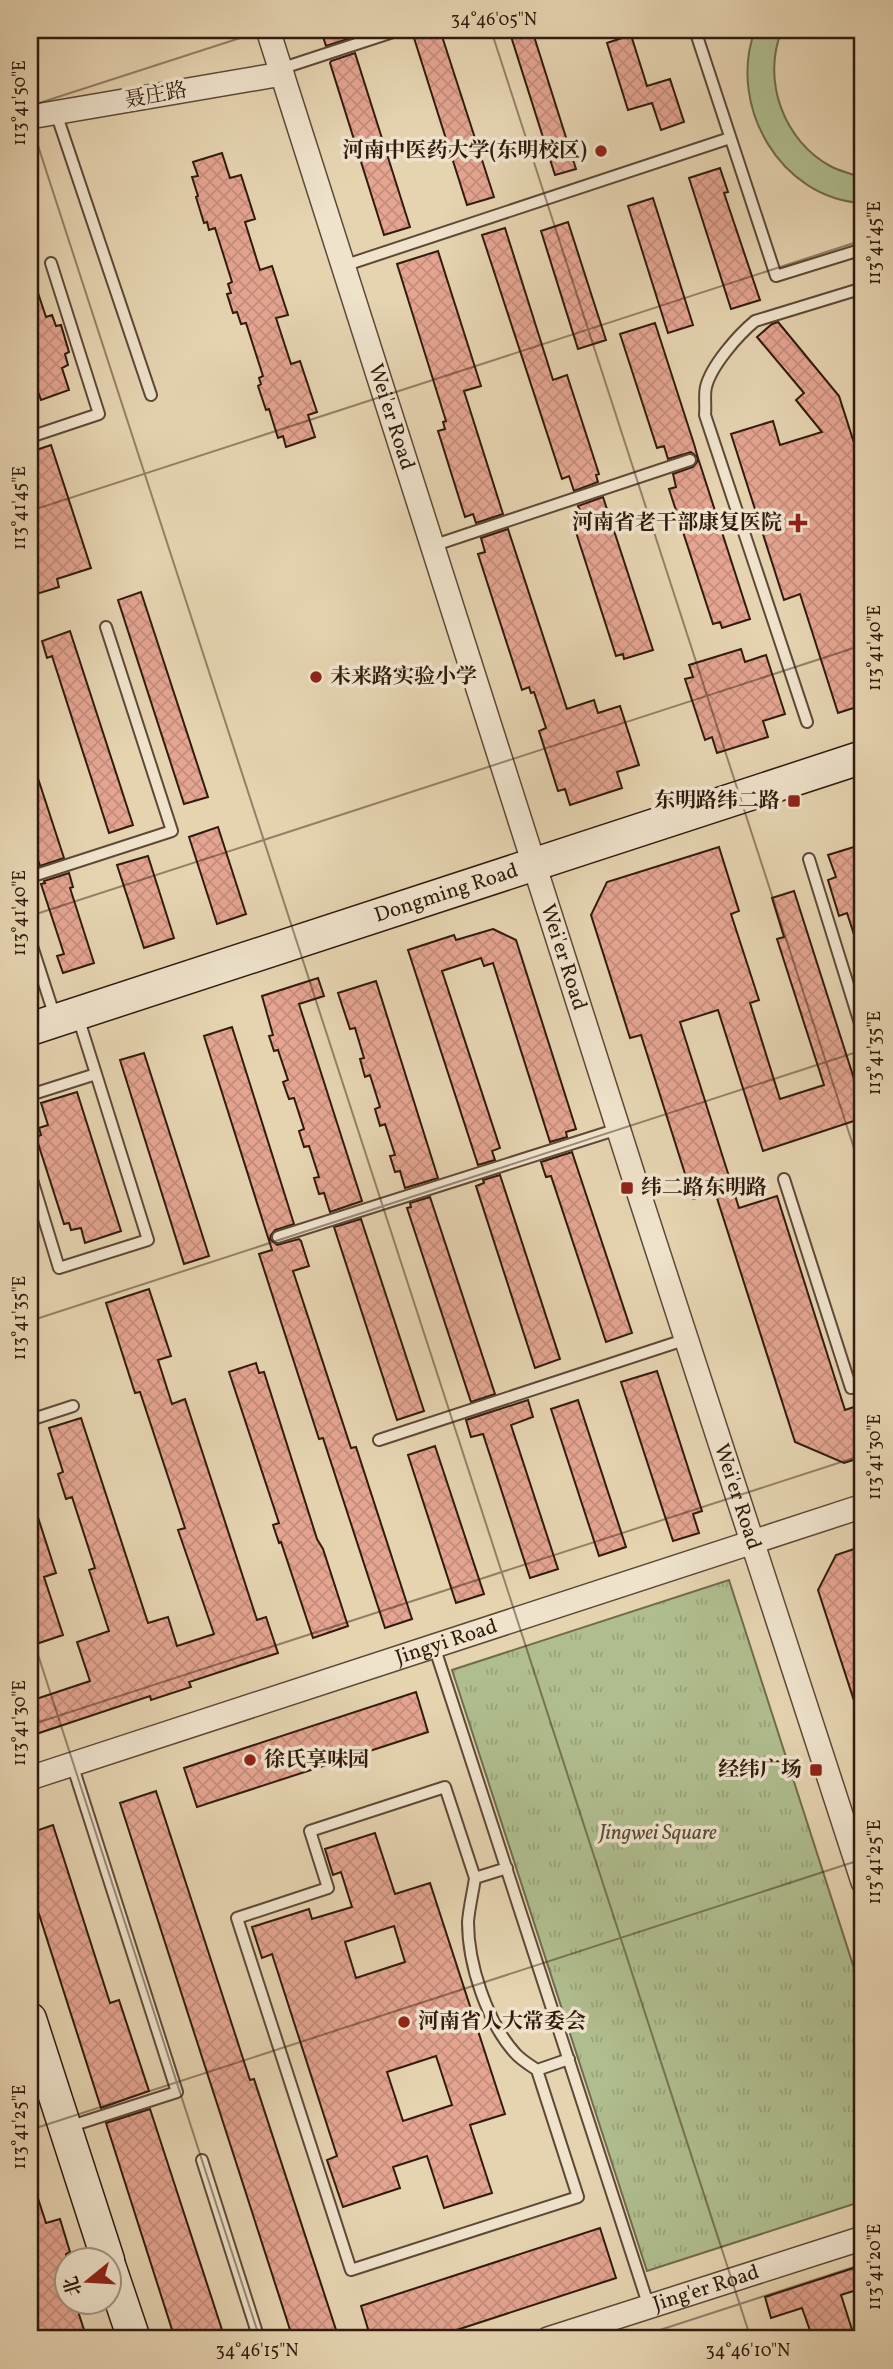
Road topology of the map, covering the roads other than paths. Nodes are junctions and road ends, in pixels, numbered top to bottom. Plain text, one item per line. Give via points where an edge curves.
1 (268, 30) edge
2 (396, 30) edge
3 (695, 30) edge
4 (281, 72) junction
5 (56, 113) junction
6 (30, 117) edge
7 (730, 138) junction
8 (863, 249) edge
9 (51, 263) dead end
10 (343, 266) junction
11 (863, 288) edge
12 (150, 395) dead end
13 (30, 437) edge
14 (690, 460) dead end
15 (432, 546) junction
16 (106, 627) dead end
17 (807, 722) dead end
18 (863, 757) edge
19 (809, 859) dead end
20 (534, 864) junction
21 (30, 877) edge
22 (30, 940) edge
23 (54, 1021) edge
24 (863, 1029) edge
25 (96, 1074) junction
26 (30, 1095) edge
27 (618, 1129) junction
28 (30, 1175) edge
29 (783, 1179) dead end
30 (278, 1237) dead end
31 (687, 1339) junction
32 (863, 1384) edge
33 (73, 1406) dead end
34 (30, 1420) edge
35 (379, 1440) dead end
36 (863, 1506) edge
37 (752, 1542) junction
38 (434, 1646) junction
39 (72, 1764) junction
40 (30, 1778) edge
41 (506, 1868) junction
42 (475, 1878) junction
43 (863, 1882) edge
44 (30, 2019) edge
45 (569, 2059) junction
46 (537, 2070) junction
47 (65, 2127) junction
48 (202, 2160) dead end
49 (863, 2238) edge
50 (103, 2246) edge
51 (122, 2303) edge
52 (649, 2307) junction
53 (134, 2339) edge
54 (259, 2339) edge
55 (548, 2339) edge

1 - 4 street, Wei'er Road
2 - 4 lane
3 - 7 lane
4 - 5 street, 聂庄路
4 - 10 street, Wei'er Road
5 - 6 street, 聂庄路
5 - 12 lane
7 - 8 lane via 776,276
7 - 10 lane
9 - 13 lane via 100,414
10 - 15 street, Wei'er Road
11 - 17 lane via 755,321 740,333 706,387 705,415
14 - 15 lane
15 - 20 street, Wei'er Road
16 - 21 lane via 172,831
18 - 20 street, Dongming Road
19 - 24 lane
20 - 23 street, Dongming Road
20 - 27 street, Wei'er Road
22 - 23 lane
23 - 25 lane
25 - 26 lane
25 - 28 lane via 148,1240 60,1268
27 - 30 lane
27 - 31 street, Wei'er Road
29 - 32 lane via 851,1388
31 - 35 lane
31 - 37 street, Wei'er Road
33 - 34 lane
36 - 37 street, Jingyi Road
37 - 38 street, Jingyi Road
37 - 43 street, Wei'er Road
38 - 39 street, Jingyi Road
38 - 41 lane
39 - 40 street, Jingyi Road
39 - 47 lane via 177,2092
41 - 42 lane
41 - 45 lane
42 - 46 lane via 468,1921 482,1994 498,2030 517,2055
42 - 46 lane via 445,1787 310,1831 328,1888 237,1918 351,2270 578,2197
44 - 47 street
45 - 46 lane
45 - 52 lane
47 - 50 street
48 - 54 lane
49 - 52 street, Jing'er Road
51 - 53 street
52 - 55 street, Jing'er Road

